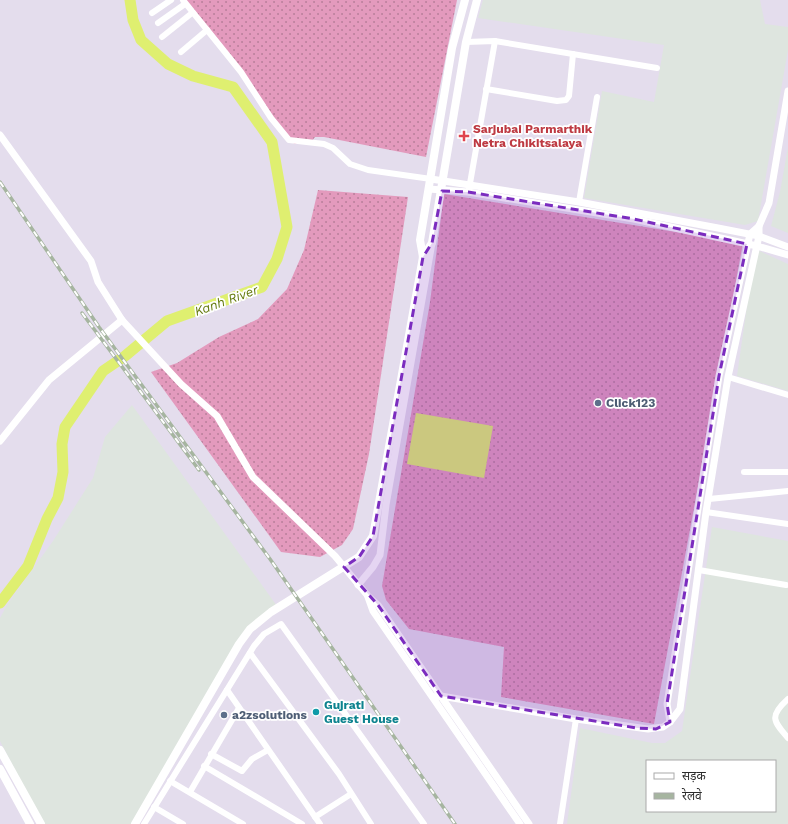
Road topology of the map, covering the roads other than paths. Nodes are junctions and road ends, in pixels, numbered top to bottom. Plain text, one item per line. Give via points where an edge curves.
1 (171, 0) edge
2 (465, 0) edge
3 (477, 0) edge
4 (184, 2) edge
5 (152, 13) dead end
6 (192, 13) junction
7 (158, 23) dead end
8 (207, 30) junction
9 (162, 36) dead end
10 (495, 41) junction
11 (466, 42) junction
12 (181, 52) dead end
13 (573, 54) junction
14 (657, 68) dead end
15 (486, 89) junction
16 (788, 91) edge
17 (597, 97) dead end
18 (0, 135) edge
19 (431, 179) junction
20 (443, 180) junction
21 (470, 184) junction
22 (430, 189) junction
23 (442, 191) junction
24 (468, 192) junction
25 (579, 202) junction
26 (759, 226) junction
27 (750, 234) junction
28 (759, 236) junction
29 (432, 243) junction
30 (747, 244) junction
31 (757, 246) junction
32 (788, 247) edge
33 (788, 255) edge
34 (423, 258) junction
35 (122, 320) junction
36 (728, 377) junction
37 (788, 395) edge
38 (0, 441) edge
39 (744, 472) dead end
40 (788, 472) edge
41 (788, 491) edge
42 (709, 499) junction
43 (706, 512) junction
44 (788, 524) edge
45 (699, 570) junction
46 (358, 585) junction
47 (786, 586) dead end
48 (368, 596) junction
49 (250, 653) junction
50 (227, 690) junction
51 (441, 696) junction
52 (433, 697) junction
53 (788, 699) edge
54 (239, 708) junction
55 (576, 719) junction
56 (670, 722) junction
57 (788, 738) edge
58 (0, 750) edge
59 (268, 750) junction
60 (211, 754) junction
61 (204, 766) junction
62 (0, 768) edge
63 (170, 781) junction
64 (190, 792) junction
65 (351, 794) junction
66 (150, 807) junction
67 (315, 817) junction
68 (241, 823) edge
69 (30, 824) edge
70 (41, 824) edge
71 (135, 824) edge
72 (144, 824) edge
73 (184, 824) edge
74 (302, 824) edge
75 (320, 824) edge
76 (371, 824) edge
77 (424, 824) edge
78 (520, 824) edge
79 (529, 824) edge
80 (560, 824) edge

1 - 5 street
2 - 19 main road via 452,48
3 - 11 main road
4 - 6 street
4 - 7 street
6 - 8 street
6 - 9 street
8 - 12 street
8 - 19 street via 241,72 271,118 289,140 324,144 333,148 350,164 368,170
10 - 11 street
10 - 13 street
10 - 15 street
11 - 20 main road
13 - 14 street
13 - 15 street via 569,96 566,100 557,101
15 - 21 street
16 - 26 street via 772,191
17 - 25 street
18 - 35 street via 91,262 98,282
19 - 20 street
19 - 22 main road
20 - 21 street
20 - 23 main road
21 - 24 street
21 - 25 street
22 - 23 street
22 - 34 main road via 420,240
23 - 24 street
23 - 29 main road
24 - 30 street via 634,219
25 - 27 street
26 - 27 street
26 - 28 street
27 - 28 street
27 - 30 street
28 - 31 street
28 - 32 street
29 - 34 main road
29 - 46 street via 386,505 380,555
30 - 31 street
30 - 56 street via 719,376 667,704
31 - 33 street
31 - 36 street
34 - 66 main road via 373,536 359,557 271,612 250,629 239,644
35 - 38 street via 49,380
35 - 46 street via 217,416 253,477 335,556
36 - 37 street
36 - 42 street
39 - 40 street
41 - 42 street
42 - 43 street
43 - 44 street
43 - 45 street
45 - 47 street
45 - 56 street via 680,709
46 - 48 street
48 - 51 street via 378,605
48 - 52 street via 373,610
49 - 50 street
49 - 65 street
49 - 77 street via 264,634 281,624
50 - 54 street
50 - 63 street
51 - 52 street
51 - 55 street
51 - 79 street
52 - 78 street
53 - 57 street via 778,708 775,716 777,725
54 - 59 street
54 - 60 street
55 - 56 street via 648,729 663,727
55 - 80 street
58 - 70 main road
59 - 60 street via 252,759 242,771
59 - 67 street
60 - 61 street
61 - 64 street
61 - 74 street
62 - 69 main road
63 - 64 street
63 - 66 street
64 - 68 street
65 - 67 street
65 - 76 street
66 - 71 main road
66 - 72 street
66 - 73 street
67 - 75 street

